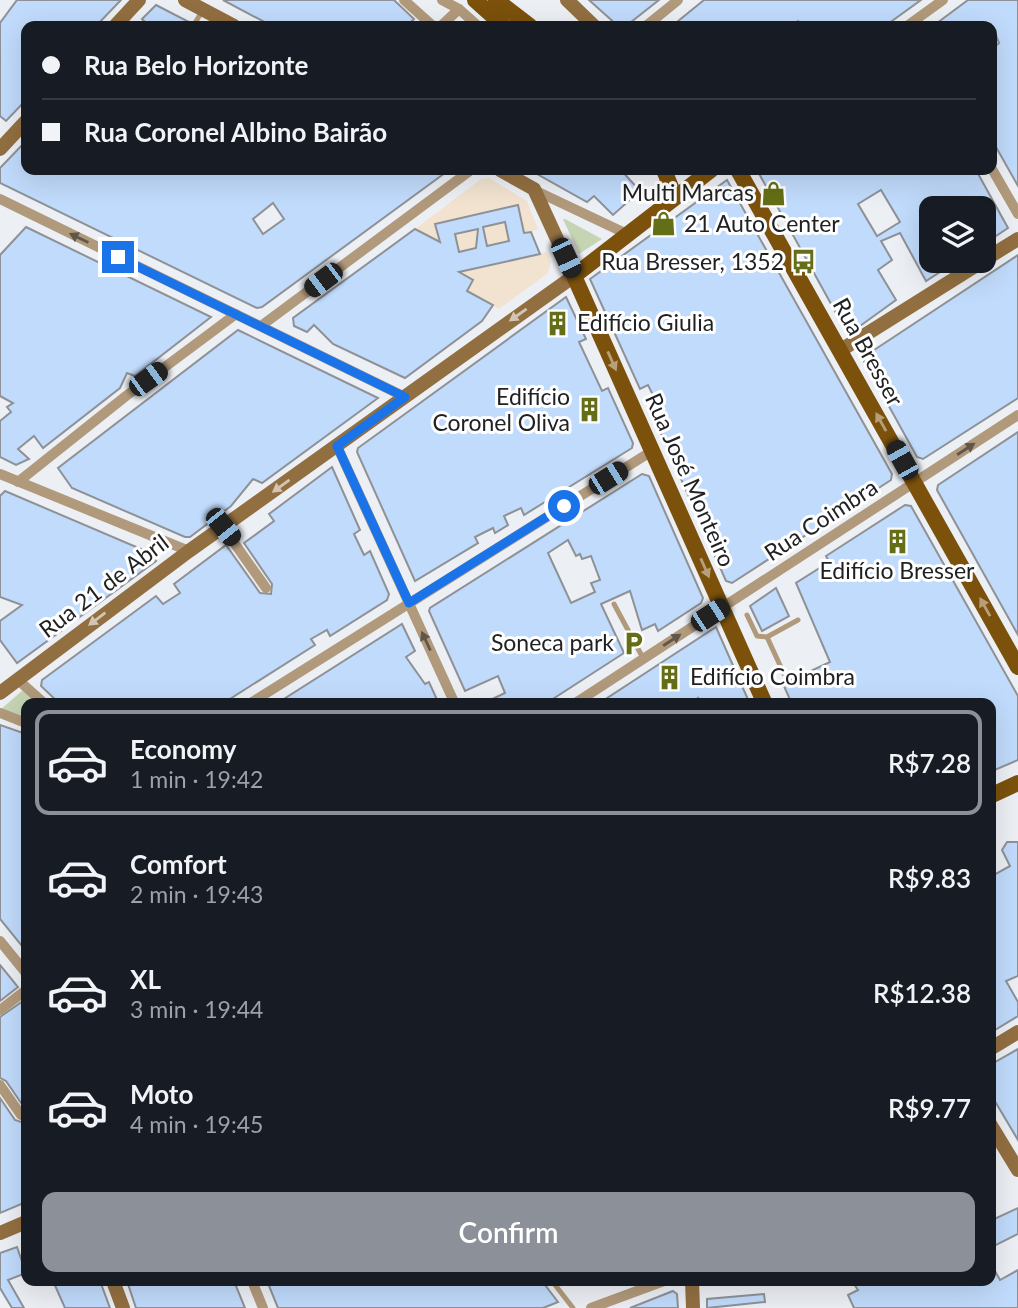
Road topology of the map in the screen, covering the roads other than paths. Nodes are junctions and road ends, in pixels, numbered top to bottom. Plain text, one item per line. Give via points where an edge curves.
1 (139, 0) edge
2 (185, 0) edge
3 (404, 0) edge
4 (442, 0) edge
5 (475, 0) edge
6 (567, 0) edge
7 (678, 0) edge
8 (943, 0) edge
9 (457, 4) edge
10 (203, 10) junction
11 (498, 12) edge
12 (120, 21) edge
13 (196, 21) edge
14 (224, 21) edge
15 (427, 21) edge
16 (445, 21) edge
17 (473, 21) edge
18 (519, 21) edge
19 (589, 21) edge
20 (652, 21) edge
21 (916, 21) edge
22 (21, 126) edge
23 (0, 149) edge
24 (464, 175) edge
25 (509, 175) edge
26 (666, 175) edge
27 (704, 175) edge
28 (741, 175) edge
29 (995, 175) edge
30 (534, 189) junction
31 (675, 197) junction
32 (0, 199) edge
33 (1018, 214) edge
34 (627, 234) junction
35 (1018, 239) edge
36 (996, 253) edge
37 (964, 273) edge
38 (574, 276) junction
39 (236, 314) junction
40 (261, 326) junction
41 (841, 350) junction
42 (405, 397) junction
43 (1018, 415) edge
44 (337, 446) junction
45 (652, 451) junction
46 (0, 474) edge
47 (18, 482) junction
48 (914, 482) junction
49 (223, 527) junction
50 (189, 551) junction
51 (266, 588) dead end
52 (409, 603) junction
53 (614, 604) dead end
54 (722, 607) junction
55 (747, 615) dead end
56 (798, 620) dead end
57 (767, 637) junction
58 (643, 658) junction
59 (1018, 667) edge
60 (784, 674) dead end
61 (17, 679) junction
62 (0, 693) edge
63 (38, 698) edge
64 (259, 698) edge
65 (452, 698) edge
66 (583, 698) edge
67 (762, 698) edge
68 (0, 713) edge
69 (21, 721) edge
70 (1018, 783) edge
71 (996, 793) edge
72 (0, 941) edge
73 (21, 967) edge
74 (21, 994) edge
75 (0, 1010) edge
76 (1018, 1032) edge
77 (996, 1045) edge
78 (0, 1085) edge
79 (21, 1115) dead end
80 (996, 1144) edge
81 (1018, 1170) edge
82 (21, 1225) edge
83 (0, 1233) edge
84 (115, 1286) edge
85 (253, 1286) edge
86 (556, 1286) edge
87 (650, 1286) edge
88 (692, 1286) edge
89 (123, 1308) edge
90 (263, 1308) edge
91 (573, 1308) edge
92 (591, 1308) edge
93 (694, 1308) edge

1 - 12 street
2 - 10 street
3 - 15 street
4 - 9 street
5 - 11 main road
6 - 19 street
7 - 20 street
8 - 21 street
9 - 16 street
9 - 17 street
10 - 13 lane
10 - 14 street
11 - 18 main road
22 - 23 street
24 - 40 street
25 - 30 street
26 - 31 main road
27 - 31 main road, Rua 21 de Abril
28 - 41 main road, Rua Bresser
29 - 33 street
30 - 34 street
30 - 38 street
31 - 34 main road, Rua 21 de Abril
39 -> 32 street
34 - 38 main road, Rua 21 de Abril
35 - 36 street
37 - 41 street
38 -> 42 street, Rua 21 de Abril
38 -> 45 main road, Rua José Monteiro
39 - 40 street
39 - 47 street
40 - 42 street
48 -> 41 main road, Rua Bresser
42 - 44 street, Rua 21 de Abril
48 -> 43 street, Rua Coimbra
44 -> 49 street, Rua 21 de Abril
44 - 52 street
45 - 52 street
45 -> 54 main road, Rua José Monteiro
46 - 47 street
47 - 50 street
48 - 54 street, Rua Coimbra
59 -> 48 main road, Rua Bresser
49 - 50 street, Rua 21 de Abril
49 - 51 street
50 -> 61 street, Rua 21 de Abril
52 - 64 street
65 -> 52 street
53 - 58 lane
58 -> 54 street, Rua Coimbra
54 - 67 main road, Rua José Monteiro
55 - 57 lane via 757,636
56 - 57 lane
57 - 60 lane
58 - 66 street, Rua Coimbra
61 - 62 street, Rua 21 de Abril
61 - 63 street
68 - 69 street
70 - 71 main road
72 - 73 street
74 - 75 street
76 - 77 street
78 - 79 street
80 - 81 street
82 - 83 street
84 - 89 street
85 - 90 street
86 - 91 lane
87 - 92 street
88 - 93 street

